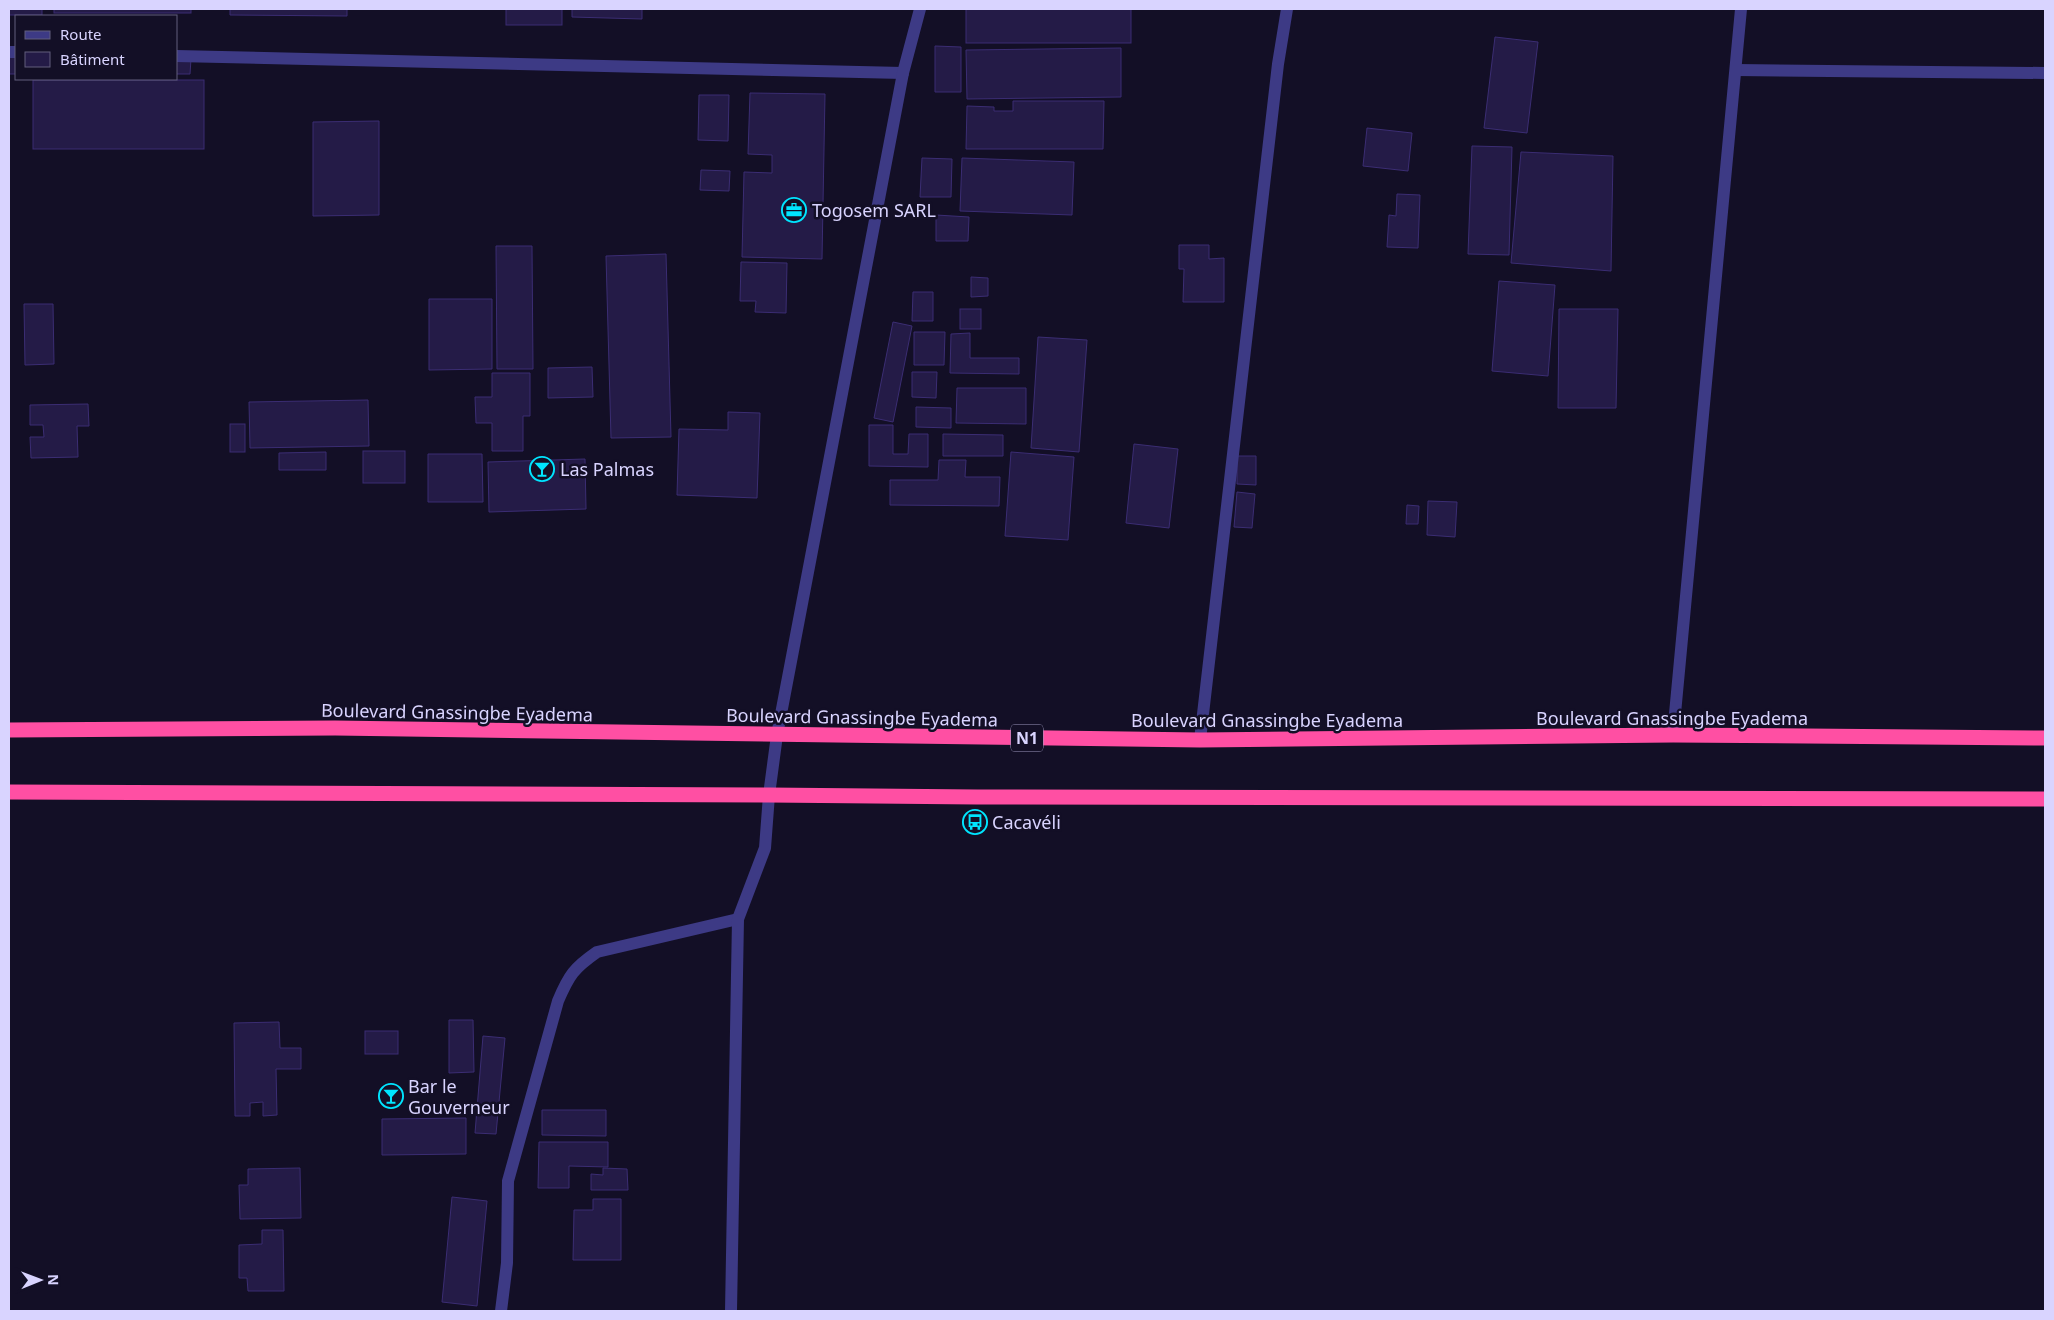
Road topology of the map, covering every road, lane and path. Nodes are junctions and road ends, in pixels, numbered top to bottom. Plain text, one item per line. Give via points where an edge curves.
1 (920, 9) edge
2 (1287, 9) edge
3 (1741, 9) edge
4 (178, 56) edge
5 (1736, 70) junction
6 (903, 73) junction
7 (2045, 73) edge
8 (9, 730) edge
9 (777, 735) junction
10 (1673, 735) junction
11 (2045, 738) edge
12 (1200, 740) junction
13 (9, 792) edge
14 (769, 795) junction
15 (2045, 799) edge
16 (738, 920) junction
17 (501, 1311) edge
18 (731, 1311) edge

1 - 6 street
2 - 12 street
3 - 5 street
4 - 6 street
5 - 7 street
5 - 10 street
6 - 9 street
8 - 9 highway, Boulevard Gnassingbe Eyadema / N1 via 335,728
9 - 12 highway, Boulevard Gnassingbe Eyadema / N1
9 - 14 street
10 - 11 highway, Boulevard Gnassingbe Eyadema / N1
10 - 12 highway, Boulevard Gnassingbe Eyadema / N1
13 - 14 highway
14 - 15 highway
14 - 16 street via 765,848
16 - 17 street via 597,952 568,978 558,1001 508,1181 507,1263
16 - 18 street

